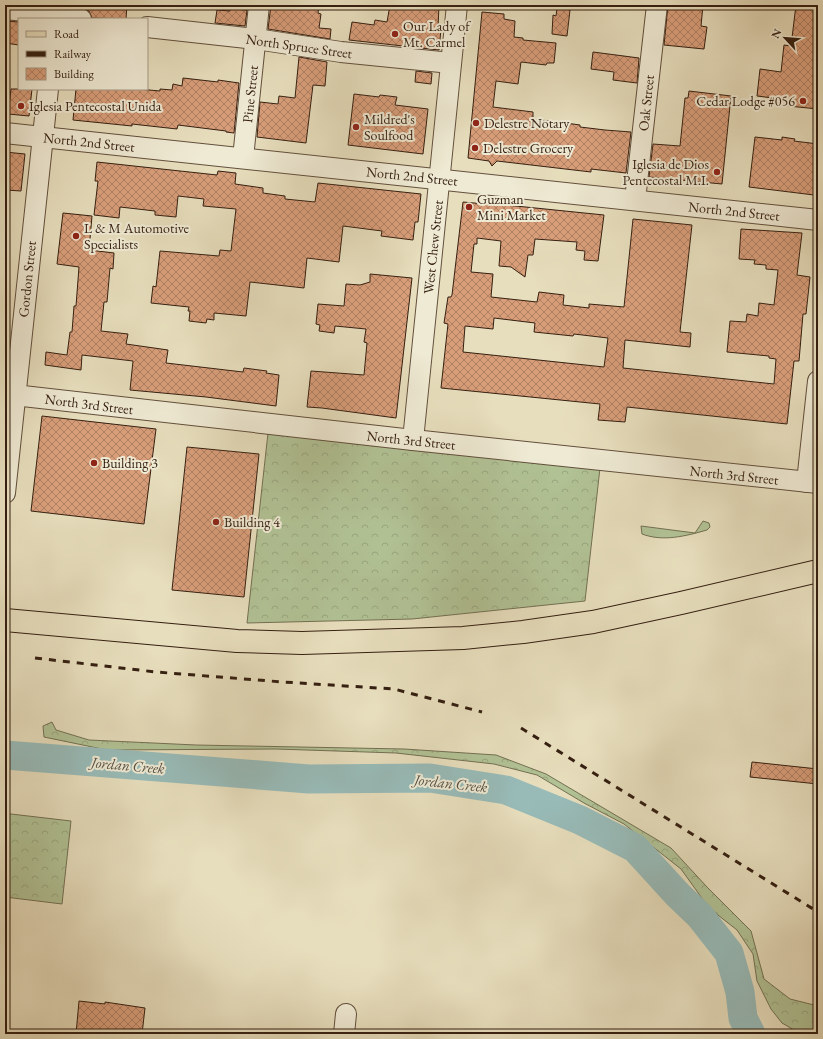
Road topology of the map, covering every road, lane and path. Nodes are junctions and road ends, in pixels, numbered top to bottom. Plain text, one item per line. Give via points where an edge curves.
1 (259, 5) edge
2 (457, 5) edge
3 (657, 5) edge
4 (5, 9) edge
5 (56, 13) edge
6 (77, 18) edge
7 (148, 27) edge
8 (256, 39) junction
9 (451, 63) junction
10 (48, 90) edge
11 (5, 133) edge
12 (42, 137) junction
13 (242, 158) junction
14 (440, 179) junction
15 (635, 200) junction
16 (818, 220) edge
17 (818, 381) edge
18 (10, 394) edge
19 (413, 440) junction
20 (813, 483) edge
21 (5, 493) edge
22 (818, 571) edge
23 (5, 620) edge
24 (346, 1014) dead end
25 (344, 1034) edge

1 - 8 street, Pine Street
2 - 9 street, West Chew Street
3 - 15 street, Oak Street
4 - 5 street
5 - 6 street
7 - 8 street, North Spruce Street
8 - 9 street, North Spruce Street via 341,52
8 - 13 street, Pine Street
9 - 14 street, West Chew Street
10 - 12 street, Gordon Street
11 - 12 street, North 2nd Street
12 - 13 street, North 2nd Street
12 - 18 street, Gordon Street
13 - 14 street, North 2nd Street
14 - 15 street, North 2nd Street
14 - 19 street, West Chew Street
15 - 16 street, North 2nd Street
17 - 20 street
18 - 19 street, North 3rd Street
18 - 21 street, Gordon Street
19 - 20 street, North 3rd Street
22 - 23 main road via 594,622 463,638 302,643 237,641
24 - 25 street

